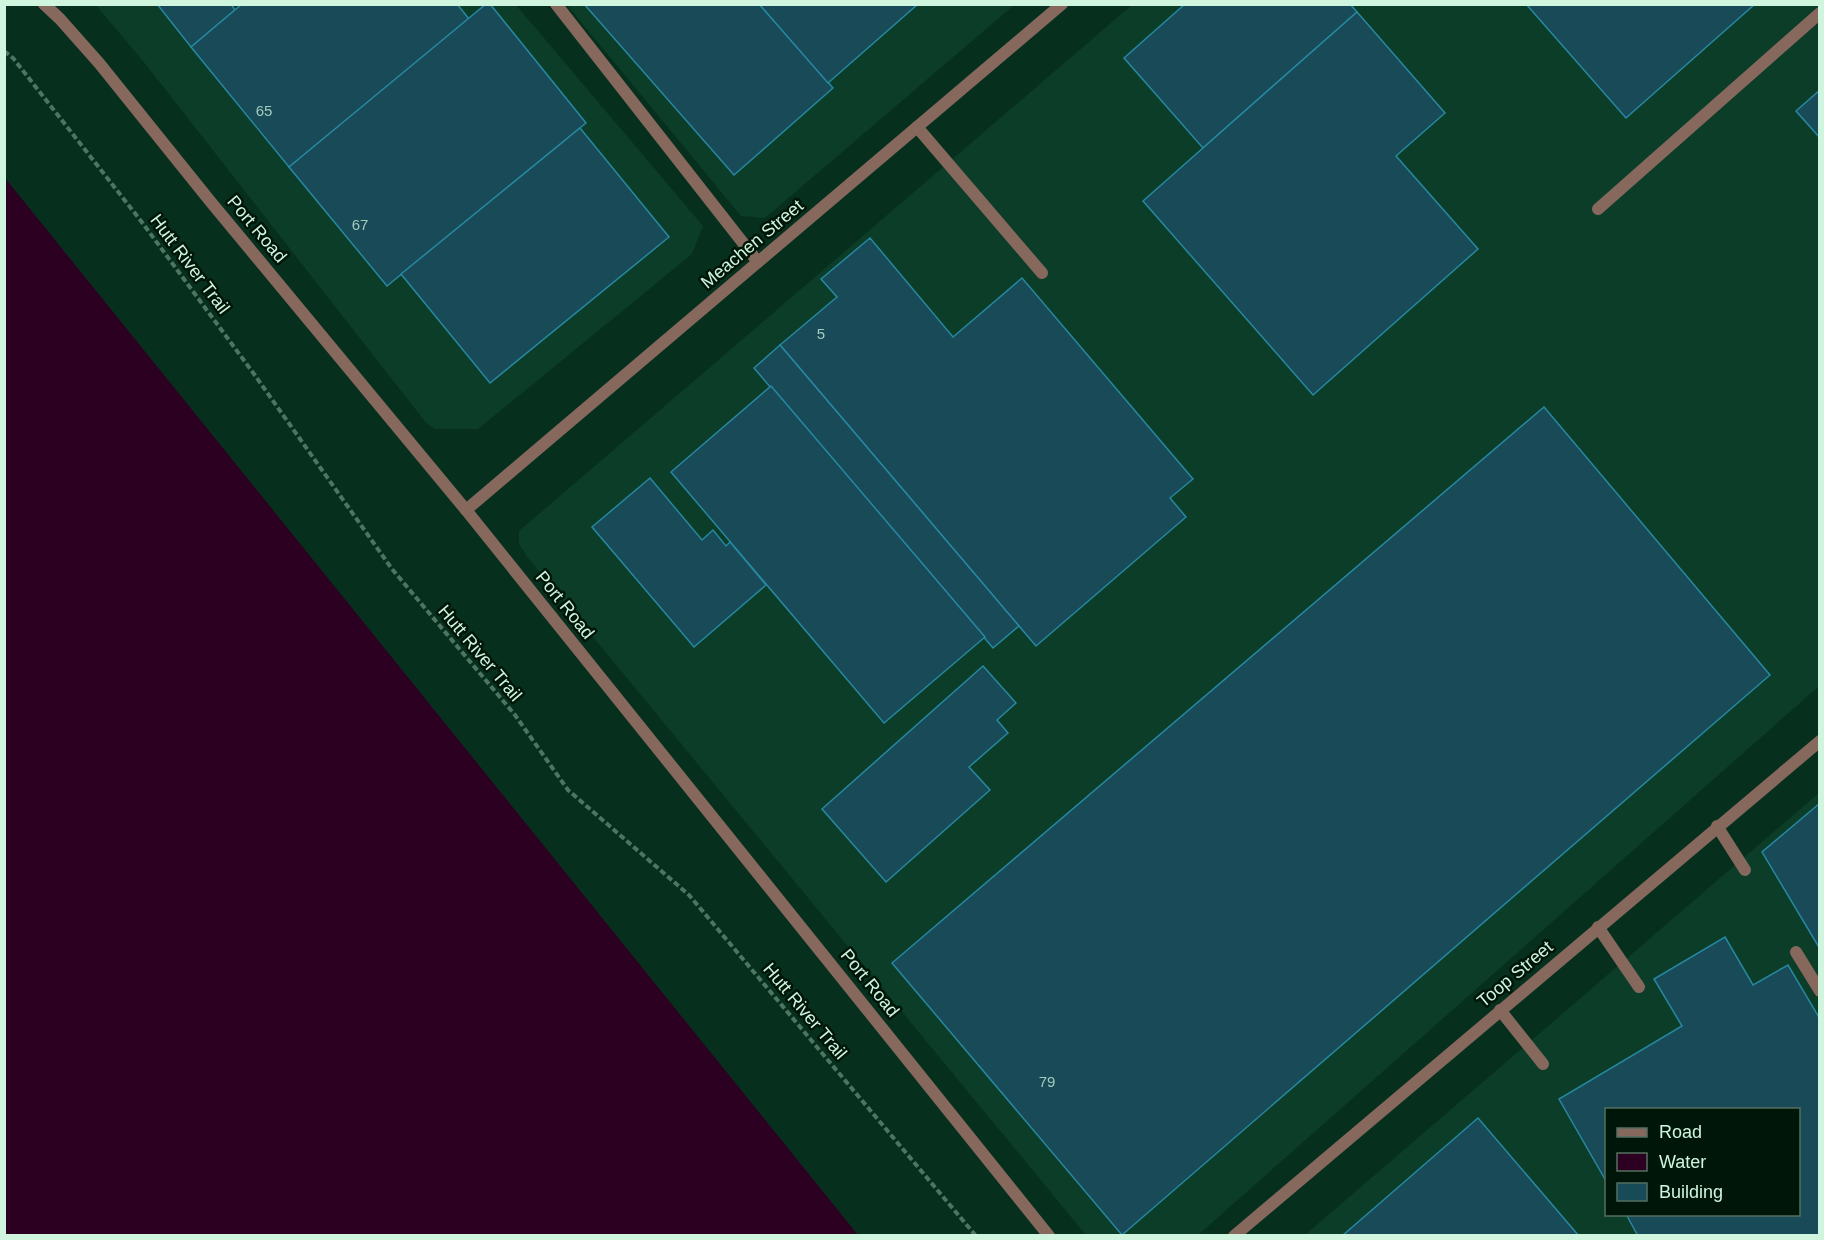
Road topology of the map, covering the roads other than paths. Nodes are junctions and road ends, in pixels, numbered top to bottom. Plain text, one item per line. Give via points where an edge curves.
1 (44, 4) edge
2 (556, 4) edge
3 (1062, 4) edge
4 (1820, 13) edge
5 (917, 127) junction
6 (1598, 209) dead end
7 (758, 262) junction
8 (1042, 273) dead end
9 (466, 510) junction
10 (1820, 741) edge
11 (1718, 826) junction
12 (1744, 870) dead end
13 (1598, 927) junction
14 (1796, 952) dead end
15 (1639, 987) dead end
16 (1820, 991) edge
17 (1500, 1010) junction
18 (1543, 1064) dead end
19 (1049, 1236) edge
20 (1234, 1236) edge

1 - 9 street, Port Road via 99,63
2 - 7 street
3 - 5 street, Meachen Street
4 - 6 street
5 - 7 street, Meachen Street
5 - 8 street
7 - 9 street, Meachen Street
9 - 19 street, Port Road
10 - 11 street, Toop Street
11 - 12 street
11 - 13 street, Toop Street
13 - 15 street
13 - 17 street, Toop Street
14 - 16 street
17 - 18 street
17 - 20 street, Toop Street

